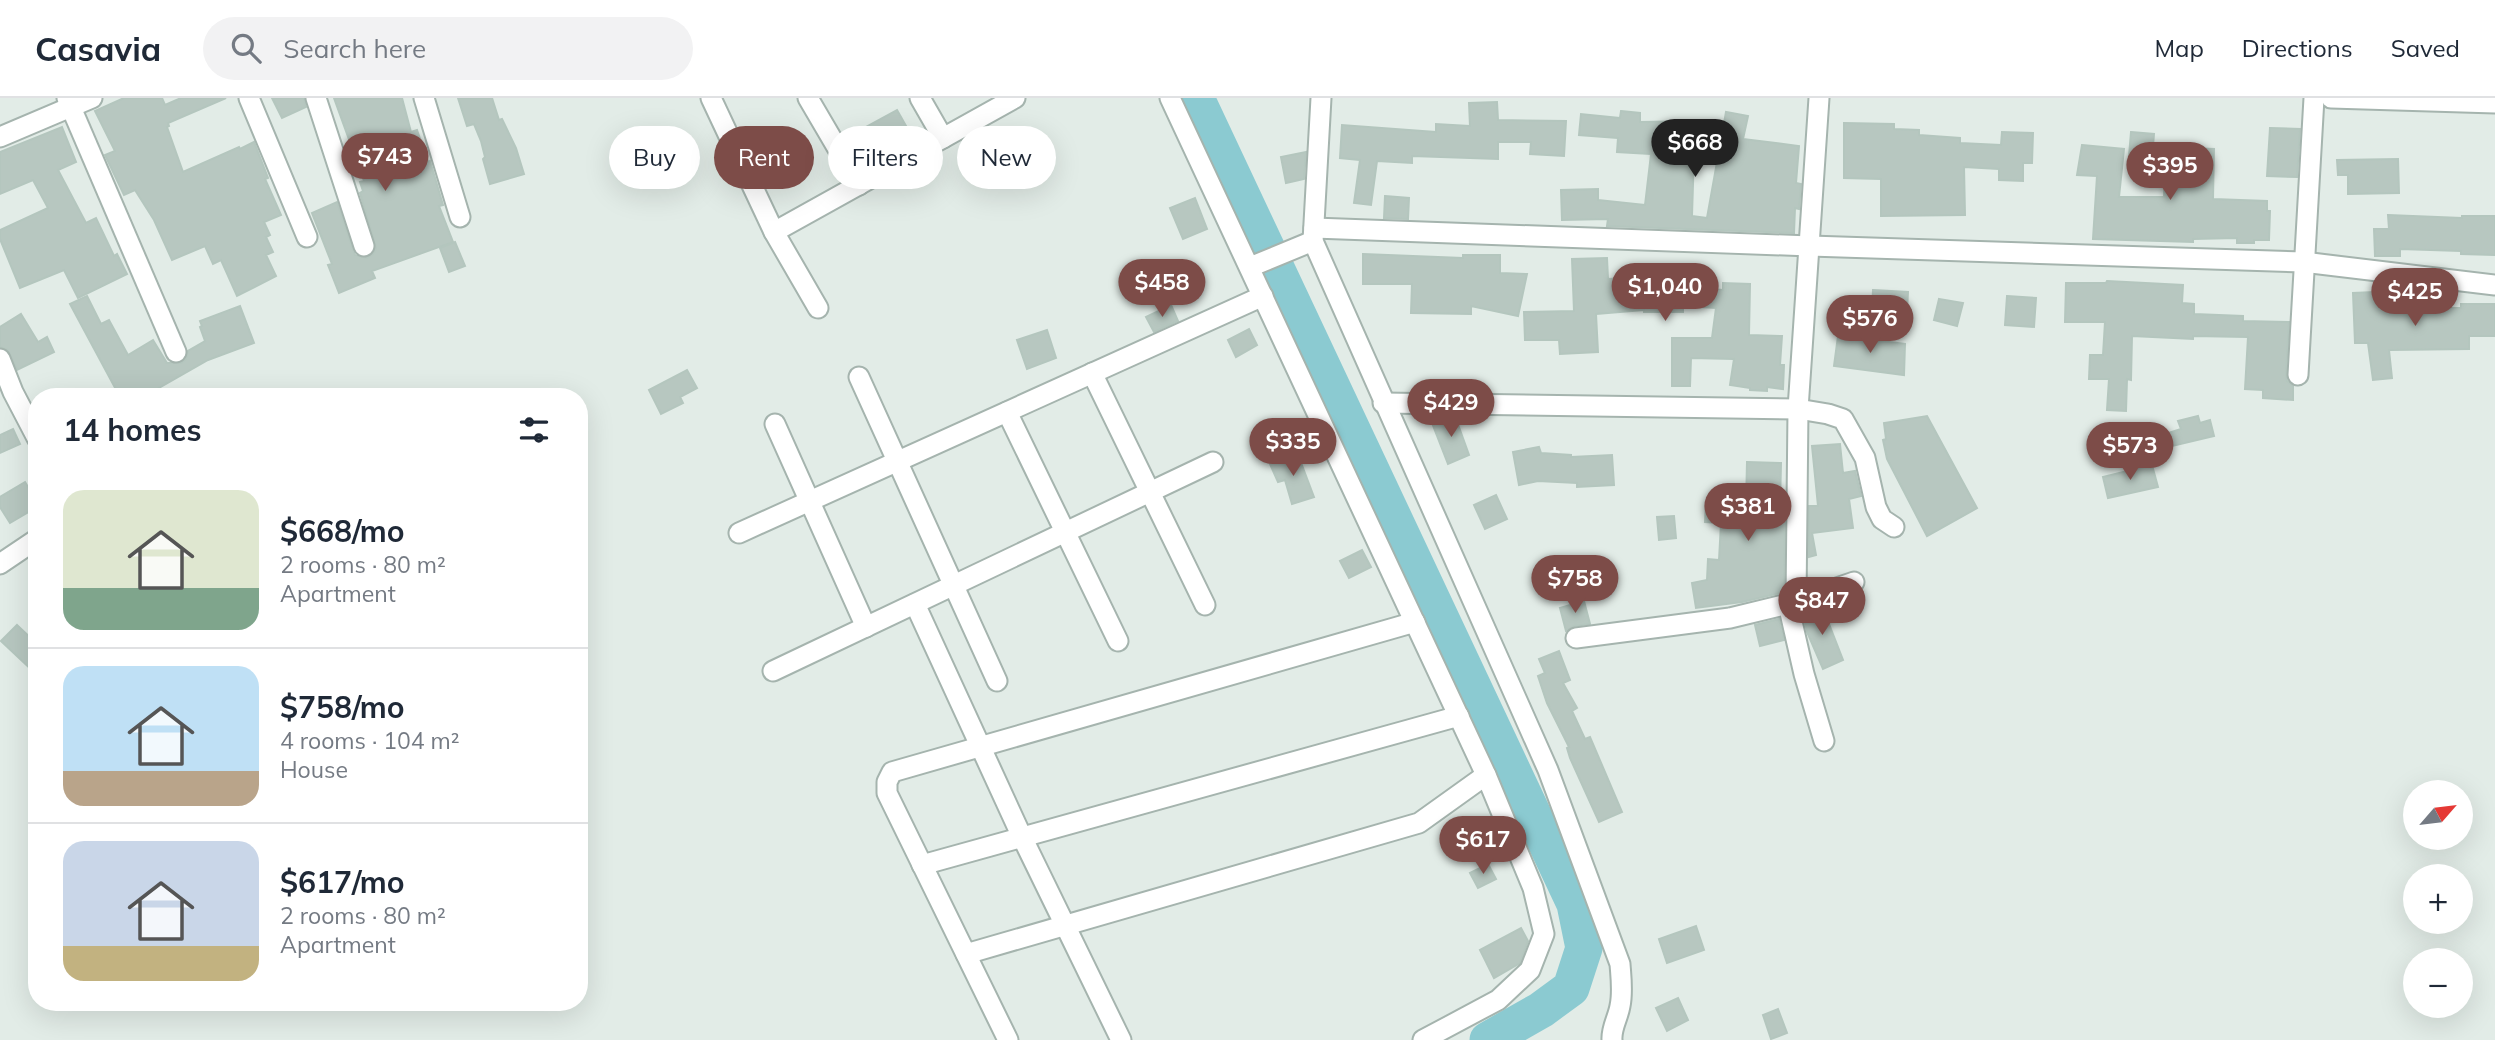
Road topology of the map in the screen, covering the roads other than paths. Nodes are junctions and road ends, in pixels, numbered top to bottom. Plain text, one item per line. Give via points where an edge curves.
1 (92, 98) edge
2 (249, 98) edge
3 (316, 98) edge
4 (424, 98) edge
5 (710, 98) edge
6 (808, 98) edge
7 (920, 98) edge
8 (1015, 98) edge
9 (1170, 98) edge
10 (1321, 98) edge
11 (1819, 98) edge
12 (2314, 98) edge
13 (2331, 98) edge
14 (69, 102) edge
15 (2495, 103) edge
16 (936, 126) edge
17 (828, 132) edge
18 (0, 137) edge
19 (943, 138) edge
20 (852, 189) edge
21 (460, 217) dead end
22 (774, 232) junction
23 (307, 237) dead end
24 (1307, 238) junction
25 (364, 246) dead end
26 (1810, 246) junction
27 (2303, 261) junction
28 (1254, 265) junction
29 (2495, 285) edge
30 (1263, 296) junction
31 (818, 308) dead end
32 (176, 352) dead end
33 (0, 359) edge
34 (1092, 373) junction
35 (2298, 375) dead end
36 (859, 377) dead end
37 (7, 397) edge
38 (1384, 403) junction
39 (1798, 409) junction
40 (1007, 412) junction
41 (775, 424) dead end
42 (28, 426) edge
43 (899, 461) junction
44 (1213, 461) dead end
45 (1150, 492) junction
46 (811, 501) junction
47 (1894, 527) dead end
48 (1066, 531) junction
49 (739, 533) dead end
50 (28, 545) edge
51 (0, 565) edge
52 (1854, 582) dead end
53 (955, 586) junction
54 (1792, 603) junction
55 (915, 604) junction
56 (1205, 605) dead end
57 (1415, 622) junction
58 (866, 627) junction
59 (1576, 638) dead end
60 (1118, 641) dead end
61 (773, 671) dead end
62 (997, 681) dead end
63 (1459, 716) junction
64 (1825, 741) dead end
65 (981, 747) junction
66 (1486, 775) junction
67 (1022, 837) junction
68 (922, 864) junction
69 (1065, 926) junction
70 (966, 954) junction
71 (1008, 1040) edge
72 (1121, 1040) edge
73 (1423, 1040) edge
74 (1612, 1040) edge

1 - 14 street
2 - 23 street
3 - 25 street
4 - 21 street
5 - 22 street
6 - 17 street
7 - 16 street
8 - 19 street
9 - 28 street
10 - 24 street
11 - 26 street
12 - 27 street
13 - 15 street
14 - 18 street
14 - 32 street
20 - 22 street
22 - 31 street
24 - 26 street
24 - 28 street
24 - 38 street
26 - 27 street
26 - 39 street
27 - 29 street
27 - 35 street
28 - 30 street
30 - 34 street
30 - 57 street
33 - 37 street
34 - 40 street
34 - 45 street
36 - 43 street
37 - 42 street
38 - 39 street
38 - 74 street via 1548,770 1620,964 1620,1009
39 - 47 street via 1843,419 1865,458 1876,507 1882,519
39 - 54 street
40 - 43 street
40 - 48 street
41 - 46 street
43 - 46 street
43 - 53 street
44 - 45 street
45 - 48 street
45 - 56 street
46 - 49 street
46 - 58 street
48 - 53 street
48 - 60 street
50 - 51 street
52 - 54 street
53 - 55 street
53 - 62 street
54 - 59 street via 1730,618
54 - 64 street via 1804,674
55 - 58 street
55 - 65 street
57 - 63 street
57 - 65 street
58 - 61 street
63 - 66 street
63 - 67 street
65 - 67 street
65 - 68 street via 892,772 887,793
66 - 69 street via 1419,823
66 - 73 street via 1534,888 1544,934 1530,970 1498,1000
67 - 68 street
67 - 69 street
68 - 70 street
69 - 70 street
69 - 72 street
70 - 71 street

